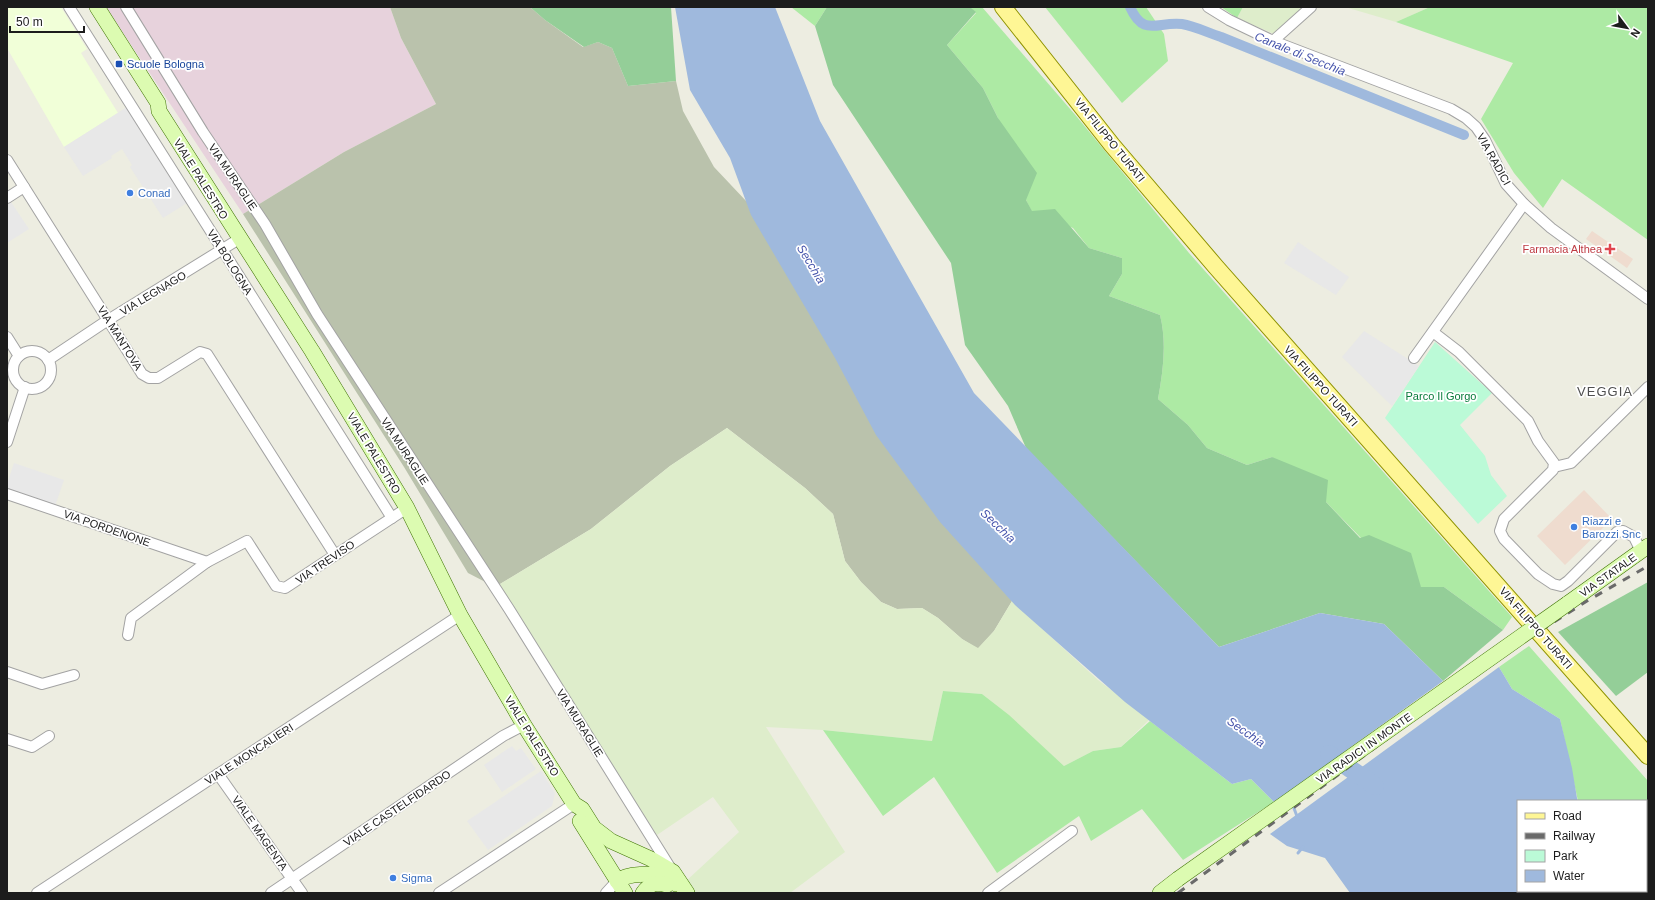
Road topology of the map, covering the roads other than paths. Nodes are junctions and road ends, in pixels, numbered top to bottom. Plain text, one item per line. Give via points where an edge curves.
1 (69, 7) edge
2 (88, 7) edge
3 (97, 7) edge
4 (126, 7) edge
5 (1003, 7) edge
6 (1208, 7) edge
7 (1311, 7) edge
8 (1272, 41) junction
9 (158, 111) junction
10 (7, 160) edge
11 (24, 187) junction
12 (7, 198) edge
13 (1524, 204) junction
14 (239, 239) junction
15 (222, 250) junction
16 (1648, 299) edge
17 (108, 320) junction
18 (1433, 332) junction
19 (7, 337) edge
20 (19, 356) junction
21 (1414, 358) dead end
22 (48, 360) junction
23 (25, 387) junction
24 (1648, 387) edge
25 (7, 442) edge
26 (1554, 467) junction
27 (7, 494) edge
28 (407, 508) junction
29 (392, 518) junction
30 (1645, 549) edge
31 (335, 555) junction
32 (207, 562) junction
33 (1567, 604) joint
34 (460, 615) junction
35 (128, 635) dead end
36 (7, 672) edge
37 (74, 675) dead end
38 (524, 725) junction
39 (49, 736) dead end
40 (7, 739) edge
41 (1648, 756) edge
42 (218, 774) junction
43 (574, 804) junction
44 (1072, 831) dead end
45 (673, 872) junction
46 (292, 879) junction
47 (621, 887) edge
48 (37, 893) edge
49 (272, 893) edge
50 (302, 893) edge
51 (439, 893) edge
52 (606, 893) edge
53 (643, 893) edge
54 (677, 893) edge
55 (682, 893) edge
56 (687, 893) edge
57 (988, 893) edge
58 (1160, 893) edge

1 - 15 street, VIA BOLOGNA
2 - 9 main road, VIALE PALESTRO via 152,107
3 - 9 main road, VIALE PALESTRO via 158,103
4 - 45 street, VIA MURAGLIE via 203,132 265,224 317,314 509,609
5 - 41 main road, VIA FILIPPO TURATI via 1112,145 1216,267
6 - 8 street, VIA RADICI
7 - 8 street
8 - 13 street, VIA RADICI via 1451,109 1466,118 1485,140 1506,184
9 - 14 main road, VIALE PALESTRO
10 - 11 street, VIA MANTOVA
11 - 12 street
11 - 17 street, VIA MANTOVA
13 - 16 street, VIA RADICI via 1551,228
13 - 18 street
14 - 15 street, VIA LEGNAGO
14 - 28 main road, VIALE PALESTRO via 312,351
15 - 17 street, VIA LEGNAGO
15 - 29 street, VIA BOLOGNA
17 - 22 street, VIA LEGNAGO
17 - 31 street, VIA MANTOVA via 142,374 149,378 158,378 200,352 207,354
18 - 21 street
18 - 26 street via 1459,352 1528,421 1538,441 1551,457
19 - 20 street
20 - 22 street via 34,351
20 - 23 street via 14,363 14,374 16,380
22 - 23 street via 50,373 45,383 35,388
23 - 25 street
24 - 26 street via 1571,463
26 - 30 street via 1554,470 1504,519 1500,531 1504,539 1538,574 1552,584 1561,586 1617,532 1623,531 1634,537
27 - 32 street, VIA PORDENONE
28 - 29 street, VIA TREVISO
28 - 34 main road, VIALE PALESTRO
29 - 31 street, VIA TREVISO
30 - 33 main road, VIA STATALE
31 - 32 street, VIA TREVISO via 285,588 276,586 247,542
32 - 35 street, VIA TREVISO via 131,618
33 - 58 main road, VIA RADICI IN MONTE, bridge
34 - 38 main road, VIALE PALESTRO
34 - 42 street, VIALE MONCALIERI
36 - 37 street via 42,684
38 - 43 main road, VIALE PALESTRO
38 - 46 street, VIALE CASTELFIDARDO via 503,736
39 - 40 street via 32,747
42 - 46 street, VIALE MAGENTA
42 - 48 street, VIALE MONCALIERI
43 - 45 main road, VIALE PALESTRO via 582,809 594,828 611,841
43 - 47 main road, VIALE PALESTRO via 576,815
43 - 51 street
44 - 57 street
45 - 56 main road, VIA MURAGLIE
46 - 49 street, VIALE CASTELFIDARDO
46 - 50 street, VIALE MAGENTA
47 - 52 street
47 - 55 main road via 622,878 640,875 666,877
53 - 54 main road via 648,886 655,883 667,885

